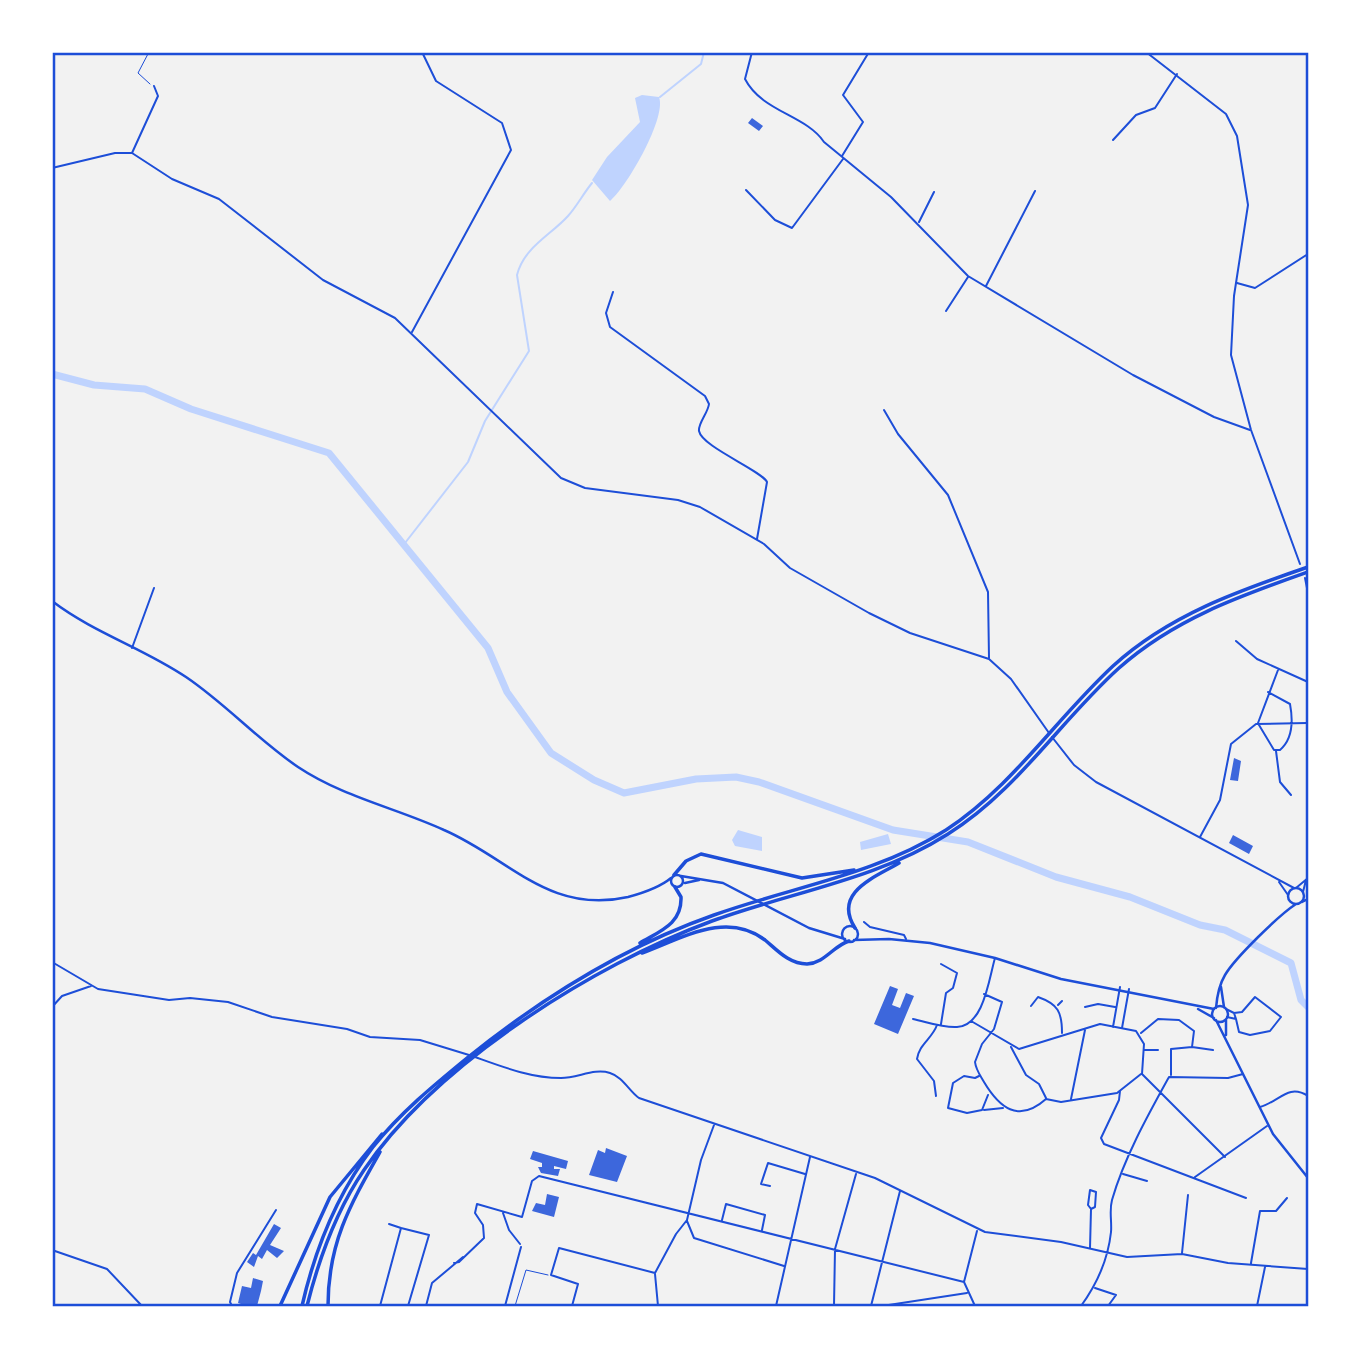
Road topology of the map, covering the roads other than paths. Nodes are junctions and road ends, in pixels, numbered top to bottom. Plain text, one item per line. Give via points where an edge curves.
1 (422, 52) edge
2 (752, 52) edge
3 (869, 52) edge
4 (1146, 52) edge
5 (1177, 74) junction
6 (154, 86) road end
7 (1113, 140) dead end
8 (132, 153) junction
9 (843, 157) junction
10 (52, 168) edge
11 (746, 190) dead end
12 (1035, 191) dead end
13 (934, 192) dead end
14 (918, 223) junction
15 (1308, 254) edge
16 (968, 276) junction
17 (1237, 283) junction
18 (986, 286) junction
19 (613, 292) dead end
20 (946, 311) dead end
21 (412, 332) junction
22 (884, 410) dead end
23 (1251, 430) junction
24 (757, 540) junction
25 (1300, 565) dead end
26 (1308, 566) edge
27 (1308, 572) edge
28 (1305, 578) dead end
29 (154, 588) dead end
30 (1308, 593) edge
31 (52, 601) edge
32 (1236, 641) dead end
33 (132, 648) junction
34 (989, 659) junction
35 (1278, 669) junction
36 (1308, 682) edge
37 (1268, 692) junction
38 (1308, 722) edge
39 (1258, 724) junction
40 (1290, 725) junction
41 (1300, 725) junction
42 (1308, 729) edge
43 (1276, 751) junction
44 (1291, 795) dead end
45 (1199, 838) junction
46 (918, 852) junction
47 (873, 866) junction
48 (681, 876) junction
49 (673, 877) junction
50 (702, 879) junction
51 (1307, 879) edge
52 (1279, 881) junction
53 (683, 884) junction
54 (675, 887) junction
55 (655, 888) junction
56 (1295, 888) junction
57 (1303, 892) junction
58 (1288, 897) junction
59 (1308, 897) edge
60 (1302, 902) junction
61 (1296, 904) junction
62 (1284, 912) junction
63 (864, 922) dead end
64 (844, 929) junction
65 (856, 929) junction
66 (829, 934) junction
67 (870, 938) junction
68 (849, 940) junction
69 (906, 940) junction
70 (622, 957) junction
71 (995, 958) junction
72 (52, 962) edge
73 (942, 964) dead end
74 (1221, 984) junction
75 (92, 985) junction
76 (1120, 989) junction
77 (1129, 990) junction
78 (984, 994) junction
79 (1062, 1001) dead end
80 (1031, 1006) dead end
81 (1057, 1006) junction
82 (1192, 1006) junction
83 (52, 1007) edge
84 (1085, 1007) dead end
85 (1116, 1007) junction
86 (1225, 1008) junction
87 (1215, 1009) junction
88 (1234, 1013) junction
89 (1227, 1018) junction
90 (913, 1019) dead end
91 (1215, 1019) junction
92 (1236, 1019) junction
93 (971, 1021) junction
94 (939, 1024) junction
95 (1113, 1027) junction
96 (1084, 1028) junction
97 (1122, 1028) junction
98 (991, 1033) junction
99 (1140, 1033) junction
100 (1062, 1034) junction
101 (1226, 1038) junction
102 (1011, 1047) junction
103 (1192, 1047) junction
104 (1021, 1049) junction
105 (1144, 1050) junction
106 (1158, 1050) dead end
107 (1213, 1050) dead end
108 (1015, 1055) junction
109 (1142, 1073) junction
110 (1244, 1074) junction
111 (980, 1075) junction
112 (1171, 1076) junction
113 (1121, 1091) junction
114 (988, 1094) junction
115 (1160, 1094) junction
116 (936, 1096) dead end
117 (1308, 1096) edge
118 (1046, 1099) junction
119 (1071, 1100) junction
120 (944, 1105) dead end
121 (1259, 1107) junction
122 (948, 1108) junction
123 (1004, 1108) junction
124 (982, 1110) junction
125 (714, 1124) junction
126 (1268, 1125) junction
127 (391, 1126) junction
128 (385, 1142) junction
129 (1130, 1154) junction
130 (810, 1157) junction
131 (1225, 1157) junction
132 (857, 1172) junction
133 (1122, 1173) junction
134 (806, 1174) junction
135 (1193, 1178) junction
136 (1308, 1178) edge
137 (1147, 1181) dead end
138 (770, 1186) dead end
139 (900, 1190) junction
140 (1188, 1195) dead end
141 (1246, 1198) dead end
142 (1287, 1198) dead end
143 (1091, 1209) junction
144 (276, 1210) dead end
145 (503, 1212) junction
146 (689, 1214) junction
147 (687, 1220) junction
148 (721, 1221) junction
149 (389, 1224) dead end
150 (401, 1228) junction
151 (978, 1230) junction
152 (761, 1231) junction
153 (791, 1239) junction
154 (835, 1249) junction
155 (1090, 1249) junction
156 (52, 1251) edge
157 (1108, 1254) junction
158 (1182, 1254) junction
159 (883, 1261) junction
160 (1251, 1264) junction
161 (785, 1266) junction
162 (1265, 1266) junction
163 (1308, 1269) edge
164 (655, 1273) junction
165 (551, 1275) junction
166 (964, 1282) junction
167 (1094, 1288) junction
168 (967, 1293) junction
169 (142, 1307) edge
170 (232, 1307) edge
171 (280, 1307) edge
172 (302, 1307) edge
173 (307, 1307) edge
174 (328, 1307) edge
175 (380, 1307) edge
176 (408, 1307) edge
177 (426, 1307) edge
178 (505, 1307) edge
179 (515, 1307) edge
180 (572, 1307) edge
181 (658, 1307) edge
182 (776, 1307) edge
183 (834, 1307) edge
184 (871, 1307) edge
185 (882, 1307) edge
186 (975, 1307) edge
187 (1081, 1307) edge
188 (1108, 1307) edge
189 (1257, 1307) edge

1 - 21 street via 436,81 502,123 511,150
2 - 9 street via 746,83 783,115 813,129
3 - 9 street via 843,92 844,100 863,122
4 - 5 street
5 - 7 street via 1155,108 1136,115
5 - 17 street via 1226,114 1237,136 1248,205
6 - 8 street via 158,96
8 - 10 street
8 - 21 street via 172,179 219,199 323,280 376,306
9 - 11 street via 792,228 775,220
9 - 14 street
12 - 18 street
13 - 14 street
14 - 16 street
15 - 17 street via 1255,288
16 - 18 street
16 - 20 street
17 - 23 street via 1231,355
18 - 23 street via 1133,375
19 - 24 street via 606,313 610,327 705,396 709,404 700,427 702,437 767,482
21 - 24 street via 561,478 585,488 690,503
22 - 34 street via 948,495 988,592
23 - 25 street
24 - 34 street via 790,568 869,613
26 - 47 highway via 1217,600 1154,634 1097,682 1000,787 920,845
27 - 46 highway via 1208,610 1144,647 1100,686 1003,791 952,832
28 - 30 street
29 - 33 street
31 - 33 main road
32 - 35 street
33 - 55 main road via 192,681 313,776 456,835 540,888 596,900 620,899
34 - 45 street via 1011,680 1074,765 1096,782
35 - 36 street
35 - 37 street
37 - 39 street
37 - 40 street via 1288,702
38 - 41 street
38 - 42 street
39 - 40 street
39 - 43 street
39 - 45 street via 1229,746 1220,800
40 - 41 street
40 - 43 street via 1289,741
41 - 42 street
43 - 44 street via 1280,782
45 - 52 street
46 - 65 highway via 856,889 849,909
46 - 70 highway via 875,871 714,920
47 - 49 highway via 802,878 701,854 686,861
47 - 70 highway via 713,915
48 - 49 main road
48 - 50 main road
48 - 53 main road
49 - 54 main road
49 - 55 main road
50 - 53 main road
50 - 66 main road via 723,883
51 - 56 street
51 - 57 street
52 - 56 street
52 - 58 street
53 - 54 main road
54 - 55 main road
54 - 70 highway via 682,902 674,921
56 - 57 main road
56 - 58 main road
57 - 59 main road
57 - 60 main road
58 - 61 main road
58 - 62 main road
59 - 60 main road
60 - 61 main road
61 - 62 main road
62 - 74 main road
63 - 69 street via 870,928 904,935
64 - 65 main road
64 - 66 main road
64 - 68 main road
65 - 67 main road
65 - 68 main road
66 - 68 main road
67 - 68 main road
67 - 69 main road
68 - 70 highway via 821,960 803,964 786,958 754,933 720,926
69 - 71 main road
70 - 127 highway via 511,1023
70 - 128 highway via 515,1027 433,1093
71 - 76 main road via 1061,979
71 - 78 street
72 - 75 street
73 - 94 street via 957,973 953,988 946,993
74 - 86 main road
74 - 87 main road
75 - 83 street via 62,996
75 - 125 street via 169,1000 229,1002 272,1017 370,1037 420,1040 528,1074 567,1078 612,1074 639,1098
76 - 77 main road
76 - 85 street
77 - 82 main road
77 - 97 street
78 - 93 street
78 - 98 street via 1002,1002
79 - 81 street
80 - 81 street via 1038,997
81 - 100 street
82 - 87 main road
82 - 91 main road
84 - 85 street
85 - 95 street
86 - 87 main road
86 - 88 street
86 - 89 main road
87 - 91 main road
88 - 92 street
88 - 92 street via 1258,998 1280,1017 1270,1031 1244,1035
89 - 91 main road
89 - 92 street
89 - 101 main road
90 - 94 street
91 - 101 main road
93 - 94 street via 959,1027
93 - 98 street
94 - 116 street via 917,1059 934,1081
95 - 96 street
95 - 97 street
96 - 100 street
96 - 119 street
97 - 99 street
98 - 102 street
98 - 111 street via 975,1062
99 - 103 street via 1158,1018 1179,1020 1194,1031
99 - 105 street
100 - 104 street
101 - 110 main road
102 - 104 street
102 - 108 street
103 - 107 street
103 - 112 street via 1171,1049
104 - 108 street
105 - 106 street
105 - 109 street
108 - 118 street
109 - 113 street
109 - 115 street
110 - 112 street via 1228,1078
110 - 121 main road
111 - 114 street
111 - 122 street via 975,1079 964,1076 953,1083
112 - 115 street
113 - 119 street
113 - 129 street via 1101,1141
114 - 123 street
114 - 124 street
115 - 129 street
115 - 131 street
117 - 121 street via 1291,1091
118 - 119 street
118 - 123 street via 1028,1109
120 - 122 street
121 - 126 main road
122 - 124 street via 967,1113
123 - 124 street
125 - 130 street
125 - 146 street
126 - 131 street
126 - 136 main road
127 - 171 highway via 330,1197
127 - 172 highway via 359,1167 337,1206 313,1264
128 - 173 highway via 337,1216
128 - 174 highway via 346,1214 331,1273
129 - 133 street
129 - 135 street
130 - 132 street
130 - 134 street
131 - 135 street
132 - 139 street
132 - 154 street
133 - 137 street
133 - 157 street via 1110,1209
134 - 138 street via 768,1163 761,1184
134 - 153 street
135 - 141 street
139 - 151 street
139 - 159 street
140 - 158 street
142 - 160 street via 1276,1211 1260,1211
143 - 143 street via 1096,1192 1090,1190 1088,1205
143 - 155 street
144 - 170 street via 237,1273 229,1301
145 - 146 street via 522,1217 534,1177
145 - 177 street via 477,1204 475,1213 484,1234 478,1245 432,1283
145 - 178 street via 521,1246
146 - 147 street
146 - 148 street
147 - 161 street via 694,1238
147 - 164 street
148 - 152 street
148 - 152 street via 726,1204 765,1215
149 - 150 street
150 - 175 street
150 - 176 street via 429,1235
151 - 155 street
151 - 166 street
152 - 153 street
153 - 154 street
153 - 161 street
154 - 159 street
154 - 183 street
155 - 157 street
156 - 169 street via 107,1269
157 - 158 street
157 - 167 street
158 - 160 street
159 - 166 street
159 - 184 street
160 - 162 street
161 - 182 street
162 - 163 street
162 - 189 street
164 - 165 street via 559,1248
164 - 181 street
165 - 179 lane via 526,1270
165 - 180 street via 578,1284
166 - 168 street
167 - 187 street
167 - 188 street via 1116,1295
168 - 185 street
168 - 186 street

